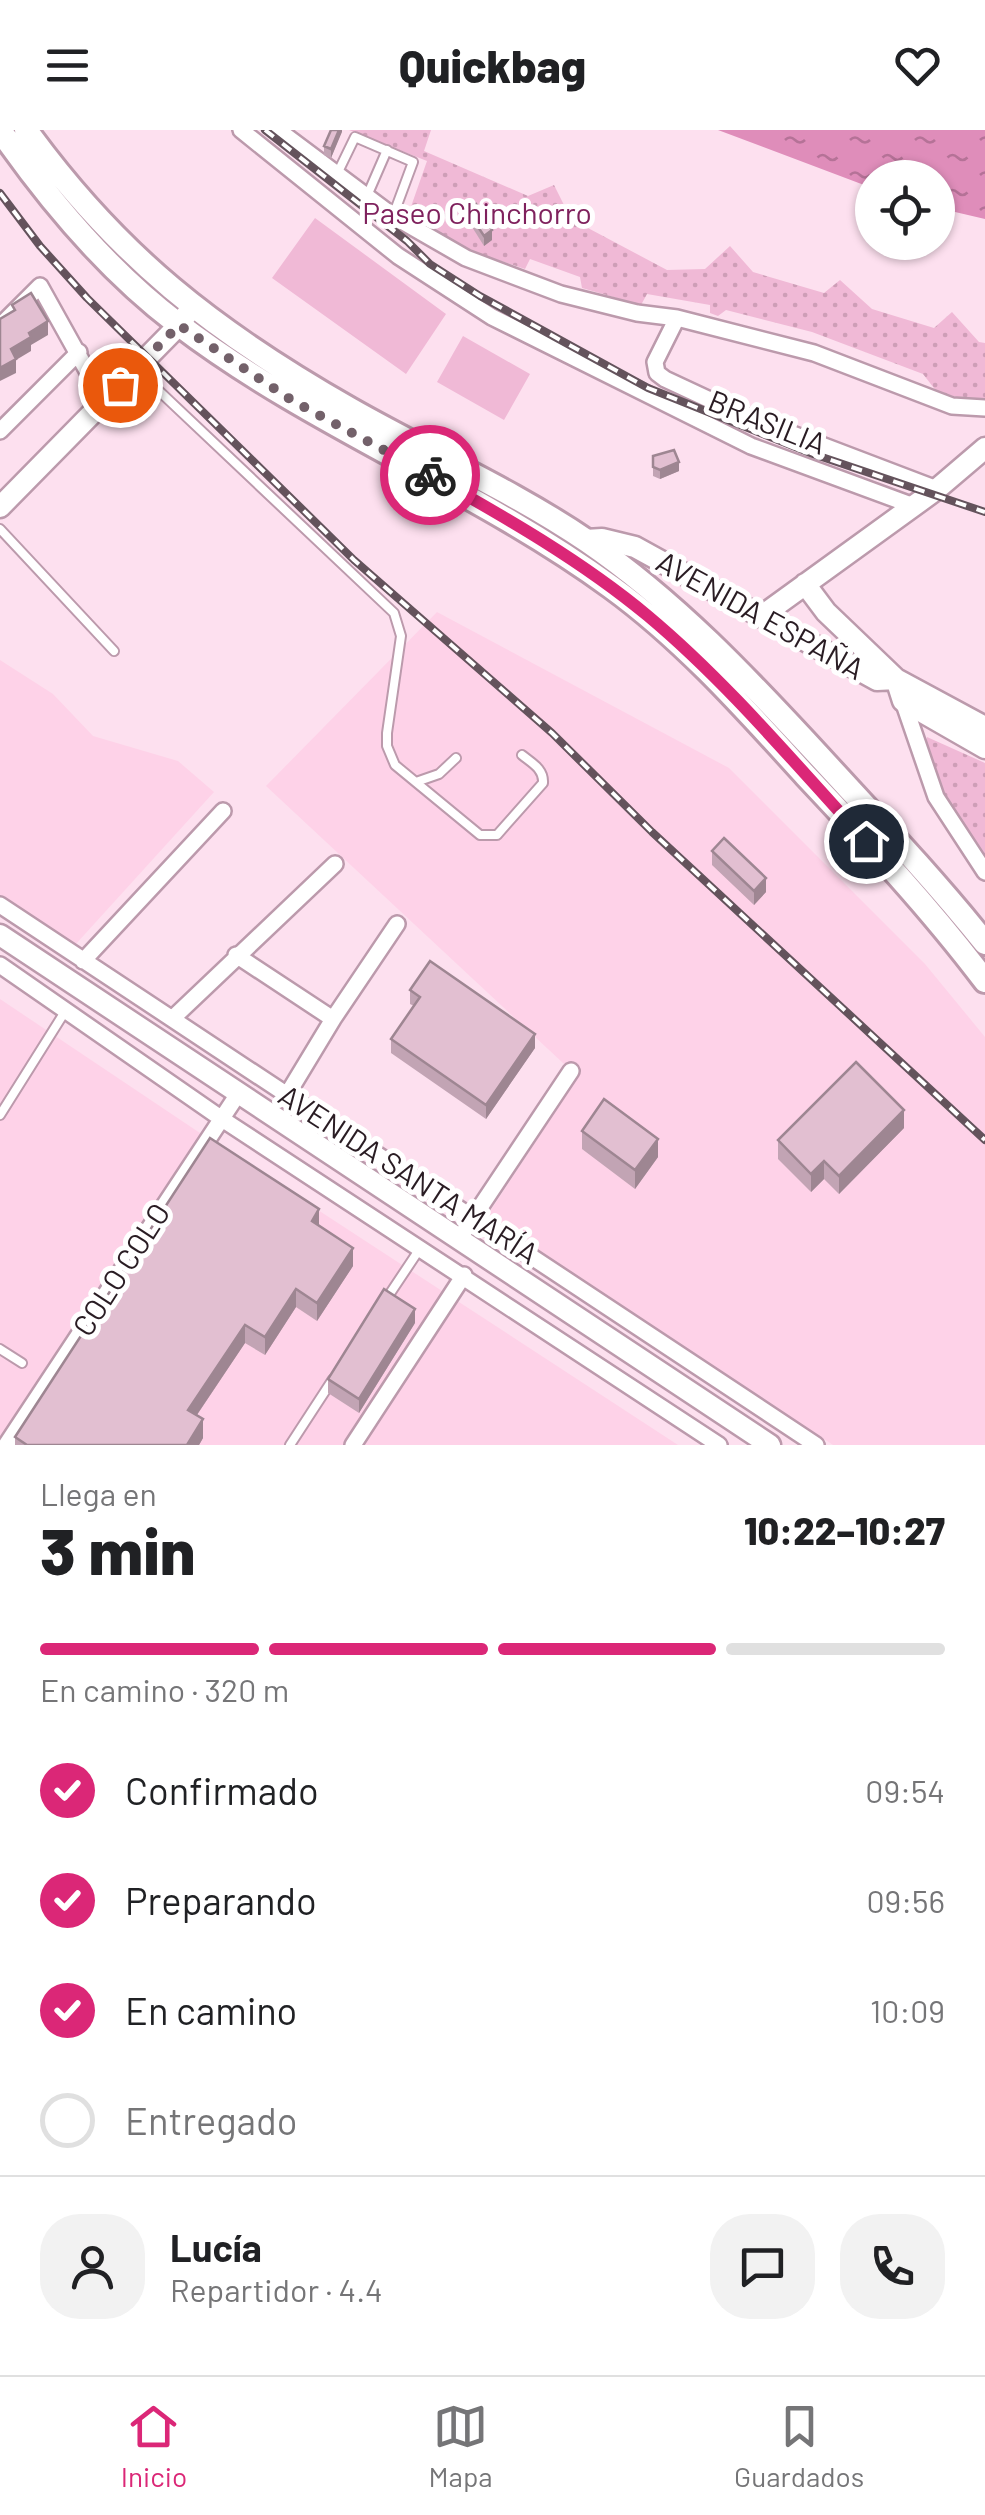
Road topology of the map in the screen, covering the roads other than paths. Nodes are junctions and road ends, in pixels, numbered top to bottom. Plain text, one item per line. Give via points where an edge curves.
1 (0, 130) edge
2 (26, 130) edge
3 (241, 130) edge
4 (278, 130) edge
5 (386, 150) junction
6 (337, 174) junction
7 (367, 196) junction
8 (393, 216) junction
9 (186, 316) junction
10 (677, 318) junction
11 (0, 324) edge
12 (78, 352) junction
13 (136, 368) junction
14 (104, 401) junction
15 (985, 408) edge
16 (0, 432) edge
17 (985, 448) edge
18 (937, 489) junction
19 (912, 505) junction
20 (0, 506) edge
21 (0, 529) edge
22 (586, 540) junction
23 (805, 584) junction
24 (764, 615) junction
25 (114, 652) dead end
26 (896, 679) junction
27 (914, 712) junction
28 (985, 728) edge
29 (985, 748) edge
30 (522, 755) dead end
31 (456, 758) dead end
32 (416, 782) junction
33 (222, 811) dead end
34 (334, 864) dead end
35 (985, 872) edge
36 (0, 906) edge
37 (397, 924) dead end
38 (0, 935) edge
39 (985, 944) edge
40 (236, 954) junction
41 (83, 961) junction
42 (0, 965) edge
43 (985, 980) edge
44 (66, 1010) junction
45 (173, 1018) junction
46 (332, 1019) junction
47 (571, 1071) dead end
48 (238, 1094) junction
49 (287, 1094) junction
50 (0, 1114) edge
51 (222, 1118) junction
52 (473, 1217) junction
53 (459, 1239) junction
54 (421, 1246) junction
55 (464, 1275) junction
56 (384, 1302) edge
57 (0, 1348) edge
58 (22, 1363) dead end
59 (342, 1366) edge
60 (712, 1443) edge
61 (6, 1445) edge
62 (290, 1445) edge
63 (352, 1445) edge
64 (770, 1445) edge
65 (816, 1445) edge

1 - 9 main road via 88,242
2 - 9 main road
3 - 19 street via 398,256 492,317 751,446
4 - 6 street
5 - 6 lane via 355,136
5 - 7 lane
5 - 8 lane via 413,162
6 - 7 street
7 - 8 street
8 - 10 street via 466,258 561,294
9 - 13 street
9 - 22 main road
9 - 43 main road via 293,401 447,484 640,610 759,724
10 - 15 street via 814,353 952,406
10 - 18 street, BRASILIA via 655,362 665,379
11 - 12 street via 40,286
12 - 14 street
12 - 16 street
13 - 14 street
13 - 32 lane via 394,613 401,636 387,746 395,764
14 - 20 street
17 - 18 street
18 - 19 street
19 - 23 street
21 - 25 lane
22 - 24 street, AVENIDA ESPAÑA via 634,546
22 - 39 main road via 729,659
23 - 24 street
23 - 26 street
24 - 26 street, AVENIDA ESPAÑA via 877,680
26 - 27 street
26 - 28 street, AVENIDA ESPAÑA
27 - 29 street
27 - 35 street via 936,797
30 - 32 lane via 543,783 497,835 480,835
31 - 32 lane via 440,774
33 - 41 street
34 - 40 street
36 - 41 street, AVENIDA SANTA MARÍA
37 - 46 street
38 - 48 street, AVENIDA SANTA MARÍA
40 - 45 street
40 - 46 street
41 - 45 street, AVENIDA SANTA MARÍA
42 - 44 street, AVENIDA SANTA MARÍA
44 - 50 lane
44 - 51 street, AVENIDA SANTA MARÍA
45 - 49 street, AVENIDA SANTA MARÍA
46 - 49 street
47 - 52 street
48 - 51 street, COLO COLO
48 - 53 street, AVENIDA SANTA MARÍA
49 - 52 street, AVENIDA SANTA MARÍA
51 - 54 street, AVENIDA SANTA MARÍA
51 - 61 street, COLO COLO
52 - 53 street
52 - 65 street, AVENIDA SANTA MARÍA
53 - 64 street, AVENIDA SANTA MARÍA
54 - 55 street, AVENIDA SANTA MARÍA
54 - 56 lane
55 - 60 street, AVENIDA SANTA MARÍA
55 - 63 street
57 - 58 lane
59 - 62 lane

